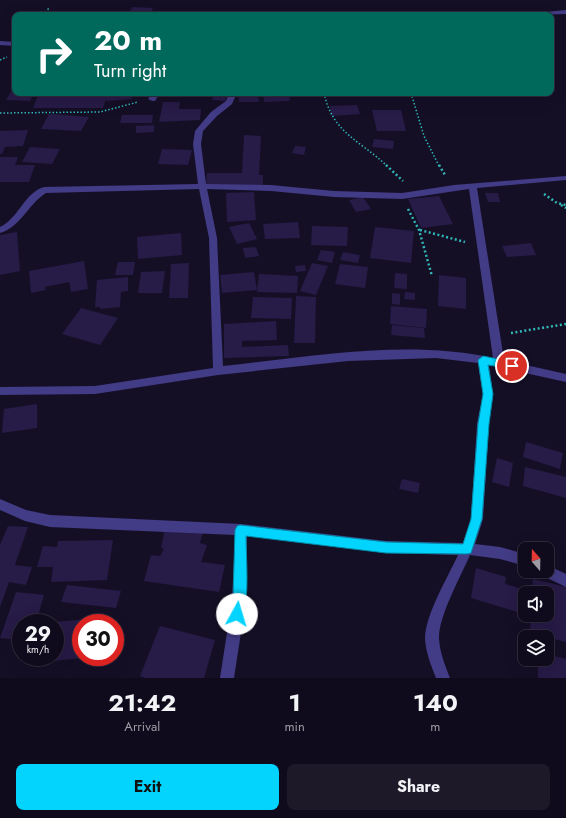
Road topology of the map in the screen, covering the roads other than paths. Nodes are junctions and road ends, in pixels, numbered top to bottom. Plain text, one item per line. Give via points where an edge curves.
1 (566, 12) edge
2 (554, 13) edge
3 (0, 43) edge
4 (12, 44) edge
5 (232, 96) edge
6 (566, 178) edge
7 (203, 186) junction
8 (473, 186) junction
9 (0, 230) edge
10 (483, 360) junction
11 (498, 363) junction
12 (218, 371) junction
13 (566, 378) edge
14 (0, 391) edge
15 (0, 504) edge
16 (240, 530) junction
17 (467, 549) junction
18 (518, 558) edge
19 (554, 575) edge
20 (566, 581) edge
21 (227, 678) edge
22 (443, 678) edge

1 - 2 street
3 - 4 street
5 - 7 street via 229,102 199,131 197,144
6 - 8 street
7 - 8 street via 402,196
7 - 9 street via 44,190 26,203 13,223
7 - 12 street via 213,238
8 - 11 street
10 - 11 street
10 - 12 street via 436,354 400,354
10 - 17 street via 488,394 476,519
11 - 13 street
12 - 14 street via 95,390
15 - 16 street via 25,515 50,521
16 - 17 street via 386,547
16 - 21 street via 239,600
17 - 18 street
17 - 22 street via 437,615 432,638 435,659
19 - 20 street

